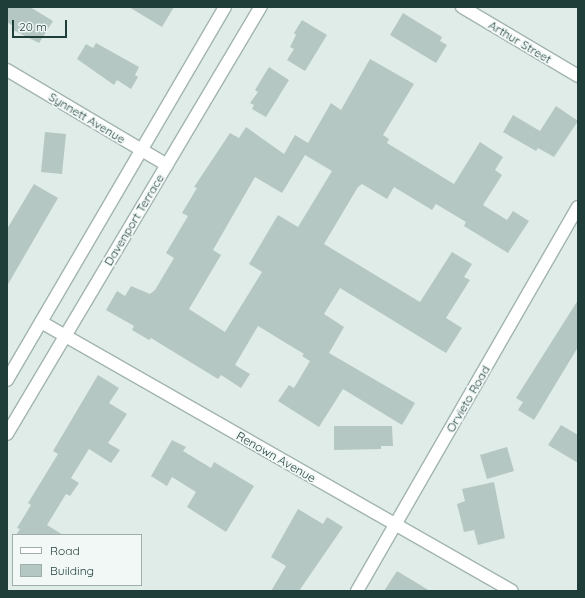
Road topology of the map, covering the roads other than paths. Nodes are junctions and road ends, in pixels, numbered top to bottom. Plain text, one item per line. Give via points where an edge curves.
1 (226, 7) edge
2 (261, 7) edge
3 (462, 7) edge
4 (7, 70) edge
5 (578, 76) edge
6 (141, 151) junction
7 (167, 166) junction
8 (578, 207) edge
9 (41, 322) junction
10 (65, 336) junction
11 (7, 380) edge
12 (7, 434) edge
13 (395, 526) junction
14 (357, 591) edge
15 (512, 591) edge

1 - 6 street
2 - 7 street, Davenport Terrace
3 - 5 street, Arthur Street
4 - 6 street, Synnett Avenue
6 - 7 street, Synnett Avenue
6 - 9 street
7 - 10 street, Davenport Terrace
8 - 13 street, Orvieto Road
9 - 10 street, Renown Avenue
9 - 11 street
10 - 12 street, Davenport Terrace
10 - 13 street, Renown Avenue
13 - 14 street, Orvieto Road
13 - 15 street, Renown Avenue

